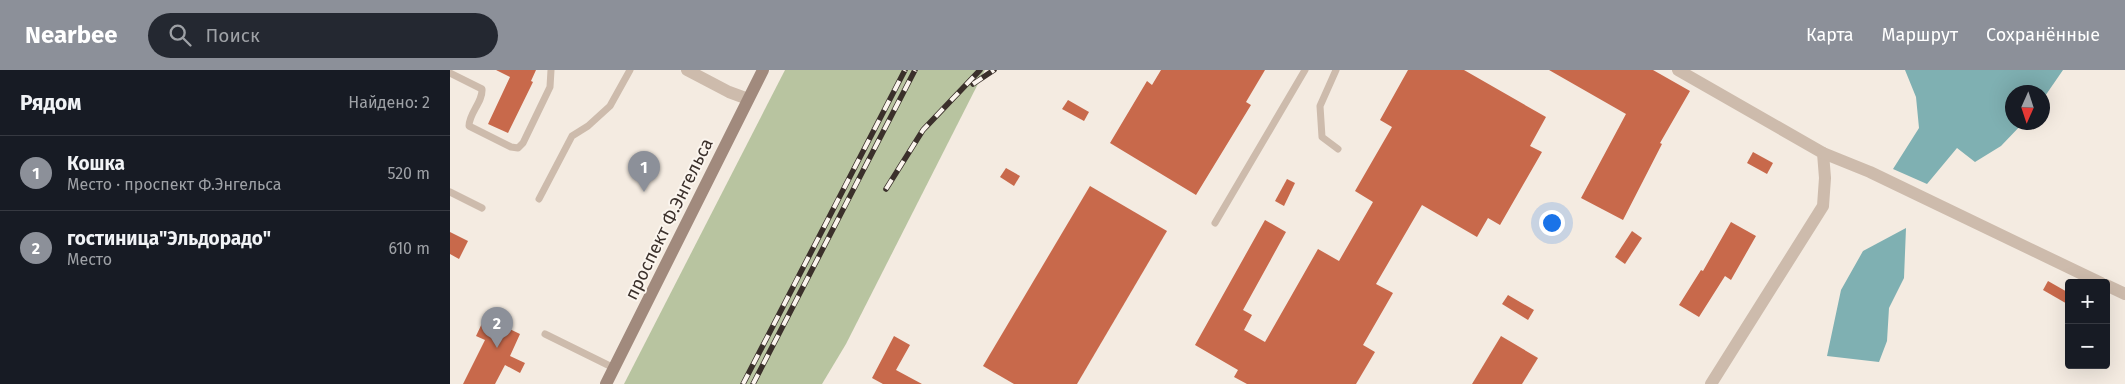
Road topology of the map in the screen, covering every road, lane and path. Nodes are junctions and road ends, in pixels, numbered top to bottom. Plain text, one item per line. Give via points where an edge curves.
1 (551, 70) edge
2 (630, 70) edge
3 (686, 70) edge
4 (763, 70) edge
5 (1305, 70) edge
6 (1336, 70) edge
7 (1678, 70) edge
8 (450, 73) edge
9 (748, 99) junction
10 (1338, 148) dead end
11 (1823, 153) junction
12 (450, 192) edge
13 (539, 200) dead end
14 (482, 208) dead end
15 (1215, 223) dead end
16 (2093, 279) edge
17 (2110, 287) edge
18 (2125, 294) edge
19 (545, 334) dead end
20 (614, 368) junction
21 (606, 384) edge
22 (1711, 384) edge

1 - 8 lane via 550,87 518,148 469,126 482,88
2 - 13 lane via 610,106 572,136
3 - 9 street
4 - 9 street, проспект Ф.Энгельса
5 - 15 lane
6 - 10 lane via 1320,106 1322,137
7 - 11 street
9 - 20 street, проспект Ф.Энгельса
11 - 16 street via 1870,172
11 - 22 street via 1822,206
12 - 14 lane
17 - 18 street
19 - 20 lane
20 - 21 street, проспект Ф.Энгельса

